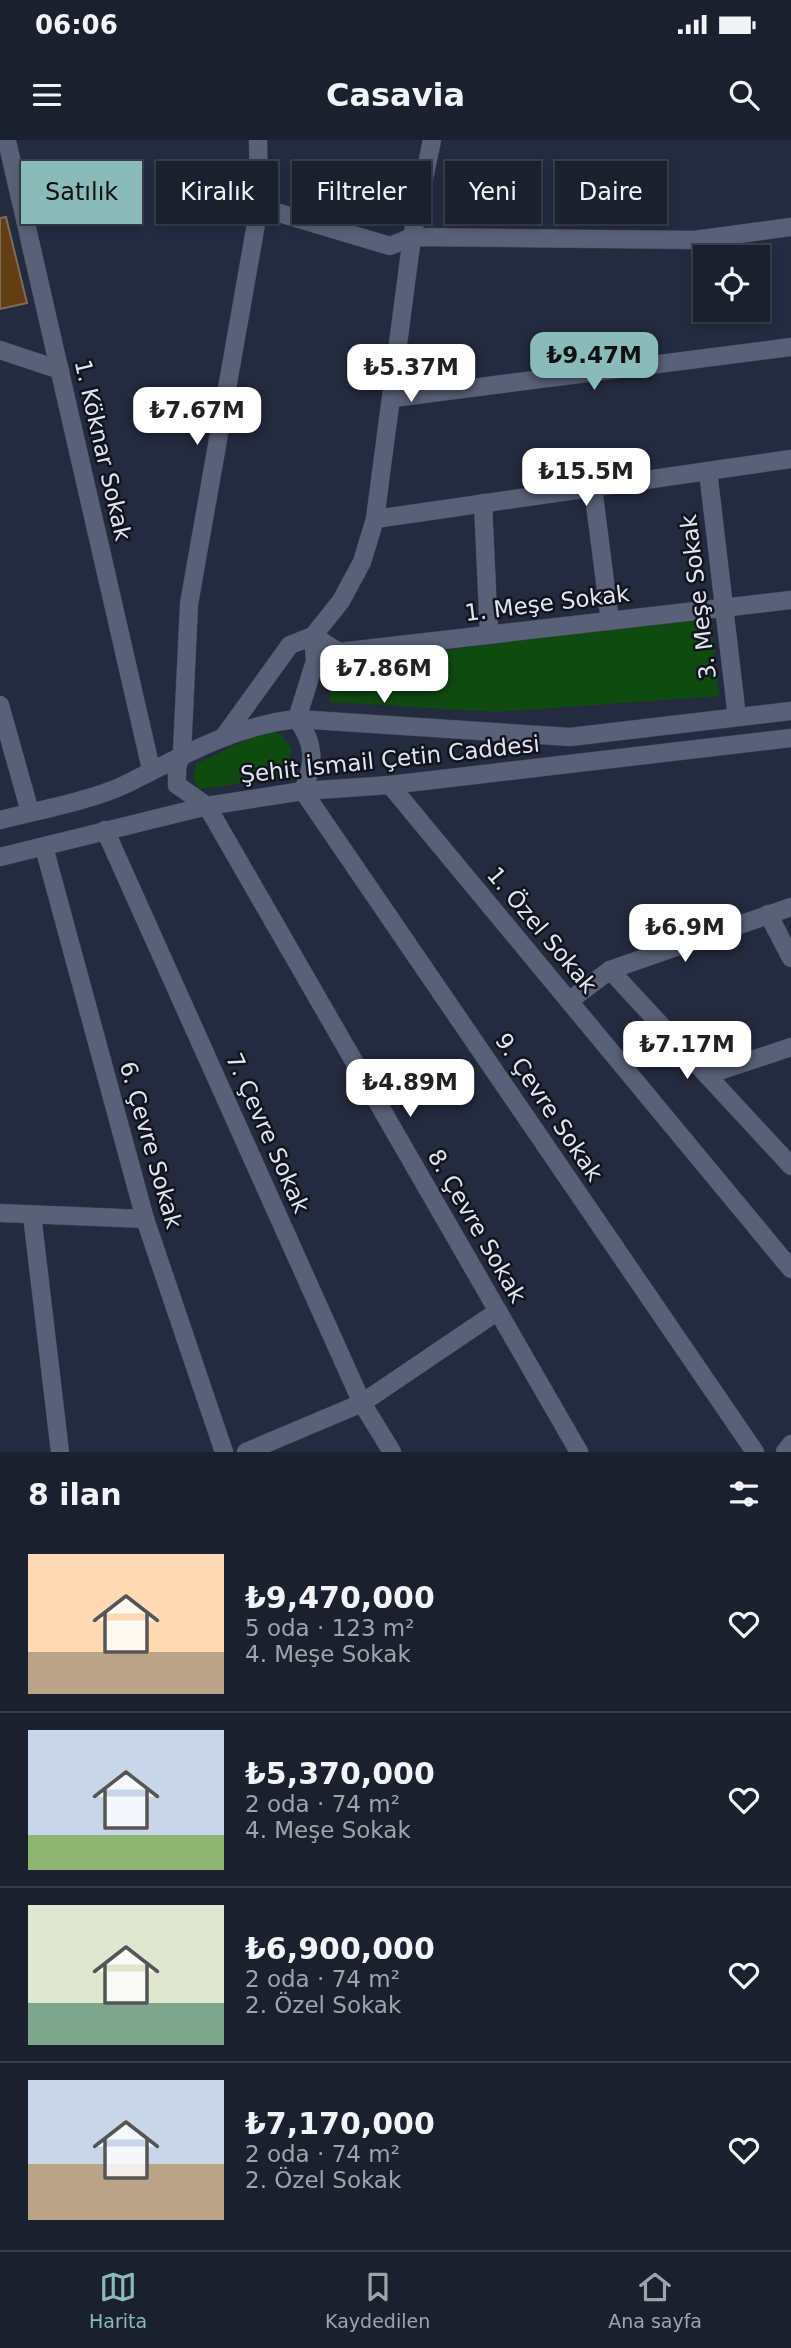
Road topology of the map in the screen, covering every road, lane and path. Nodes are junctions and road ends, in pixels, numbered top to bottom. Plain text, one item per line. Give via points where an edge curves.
1 (258, 140) edge
2 (432, 140) edge
3 (6, 141) edge
4 (258, 161) edge
5 (278, 213) edge
6 (255, 224) edge
7 (791, 227) edge
8 (412, 237) junction
9 (791, 347) edge
10 (0, 350) edge
11 (60, 370) junction
12 (393, 398) junction
13 (791, 459) edge
14 (708, 471) junction
15 (593, 488) junction
16 (483, 503) junction
17 (375, 519) junction
18 (791, 600) edge
19 (724, 607) junction
20 (610, 621) junction
21 (489, 635) junction
22 (313, 636) junction
23 (0, 705) edge
24 (791, 711) edge
25 (737, 717) junction
26 (297, 719) junction
27 (3, 726) edge
28 (225, 735) junction
29 (791, 738) edge
30 (182, 753) junction
31 (151, 769) junction
32 (390, 785) junction
33 (303, 790) junction
34 (207, 806) junction
35 (30, 812) junction
36 (0, 820) edge
37 (105, 830) junction
38 (44, 847) junction
39 (0, 857) edge
40 (791, 907) edge
41 (768, 914) junction
42 (791, 958) edge
43 (610, 970) junction
44 (569, 1001) junction
45 (791, 1046) edge
46 (707, 1075) junction
47 (791, 1166) edge
48 (0, 1213) edge
49 (32, 1215) junction
50 (145, 1219) junction
51 (791, 1269) edge
52 (498, 1311) junction
53 (362, 1403) junction
54 (791, 1444) edge
55 (60, 1452) edge
56 (224, 1452) edge
57 (246, 1452) edge
58 (392, 1452) edge
59 (579, 1452) edge
60 (755, 1452) edge
61 (785, 1452) edge

1 - 4 street
2 - 8 street
3 - 11 street, 1. Köknar Sokak
5 - 8 street via 390,246
6 - 30 street via 189,604
7 - 8 street via 694,240
8 - 12 street
9 - 12 street
10 - 11 street
11 - 31 street, 1. Köknar Sokak
12 - 17 street
13 - 14 street
14 - 15 street
14 - 19 street, 3. Meşe Sokak
15 - 16 street
15 - 20 street
16 - 17 street
16 - 21 street
17 - 22 street via 352,582
18 - 19 street, 1. Meşe Sokak
19 - 20 street, 1. Meşe Sokak
19 - 25 street, 3. Meşe Sokak
20 - 21 street, 1. Meşe Sokak
21 - 22 street, 1. Meşe Sokak via 339,652
22 - 26 street via 315,661
22 - 28 street via 290,645
23 - 27 street
24 - 25 street, Şehit İsmail Çetin Caddesi
25 - 26 street, Şehit İsmail Çetin Caddesi via 570,737
26 - 28 street, Şehit İsmail Çetin Caddesi via 262,723
26 - 33 street via 309,735 314,753
27 - 35 street
28 - 30 street, Şehit İsmail Çetin Caddesi
29 - 32 street, Şehit İsmail Çetin Caddesi
30 - 31 street, Şehit İsmail Çetin Caddesi
30 - 34 street via 177,785
31 - 35 street, Şehit İsmail Çetin Caddesi via 121,786
32 - 33 street, Şehit İsmail Çetin Caddesi
32 - 44 street, 1. Özel Sokak
33 - 34 street, Şehit İsmail Çetin Caddesi
33 - 60 street, 9. Çevre Sokak
34 - 37 street, Şehit İsmail Çetin Caddesi
34 - 52 street, 8. Çevre Sokak
35 - 36 street, Şehit İsmail Çetin Caddesi
37 - 38 street, Şehit İsmail Çetin Caddesi
37 - 53 street, 7. Çevre Sokak
38 - 39 street, Şehit İsmail Çetin Caddesi
38 - 50 street, 6. Çevre Sokak
40 - 41 street
41 - 42 street
41 - 43 street
43 - 44 street
43 - 46 street
44 - 51 street, 1. Özel Sokak
45 - 46 street
46 - 47 street
48 - 49 street
49 - 50 street
49 - 55 street
50 - 56 street, 6. Çevre Sokak
52 - 53 street
52 - 59 street, 8. Çevre Sokak
53 - 57 street
53 - 58 street, 7. Çevre Sokak
54 - 61 street

